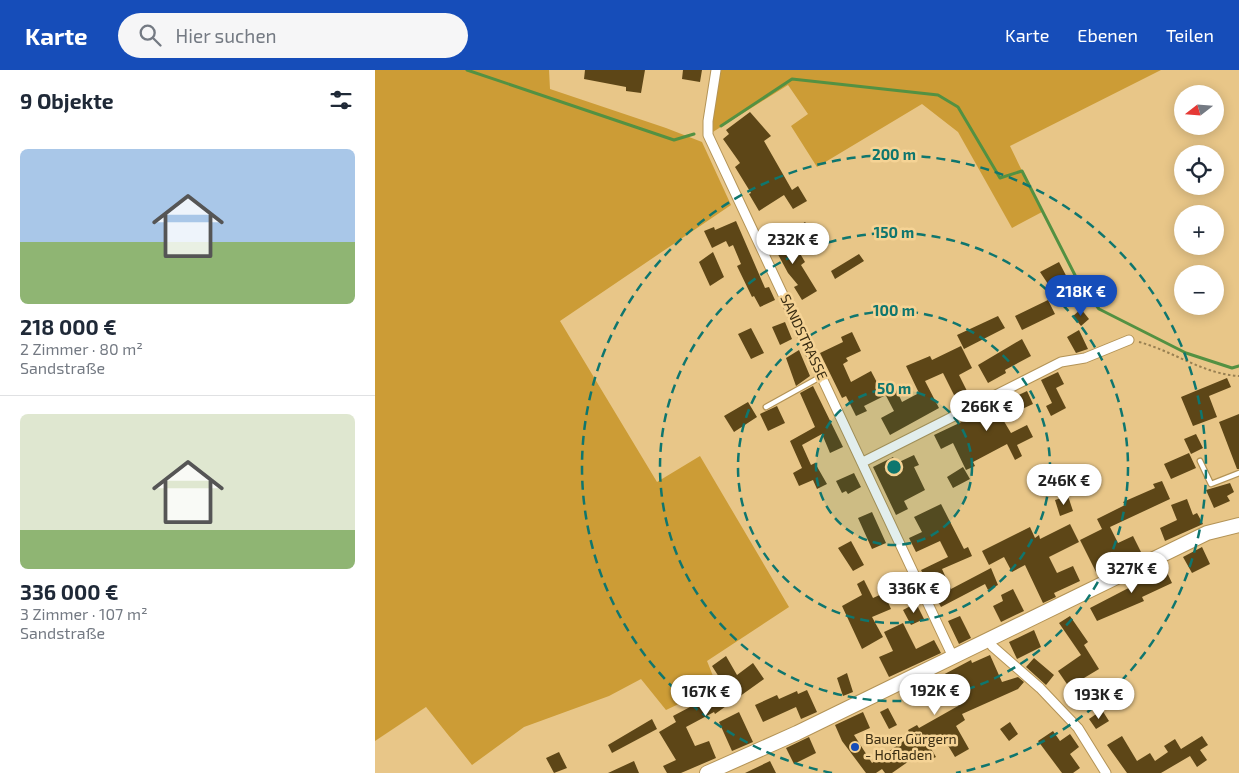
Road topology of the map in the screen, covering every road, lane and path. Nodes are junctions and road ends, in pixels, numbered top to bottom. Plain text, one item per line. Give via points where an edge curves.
1 (716, 70) edge
2 (1129, 340) joint
3 (822, 376) junction
4 (1239, 376) edge
5 (766, 407) dead end
6 (1200, 461) dead end
7 (863, 462) junction
8 (1239, 473) edge
9 (1239, 525) edge
10 (989, 639) junction
11 (953, 657) junction
12 (707, 773) edge
13 (1106, 773) edge

1 - 3 street, SANDSTRASSE via 709,135
2 - 4 path via 1199,367
2 - 7 street via 1085,358 1061,362
3 - 5 lane
3 - 7 street, SANDSTRASSE
6 - 8 lane via 1211,484
7 - 11 street, SANDSTRASSE
9 - 10 main road via 1207,532
10 - 11 main road
10 - 13 street via 1078,728
11 - 12 main road

